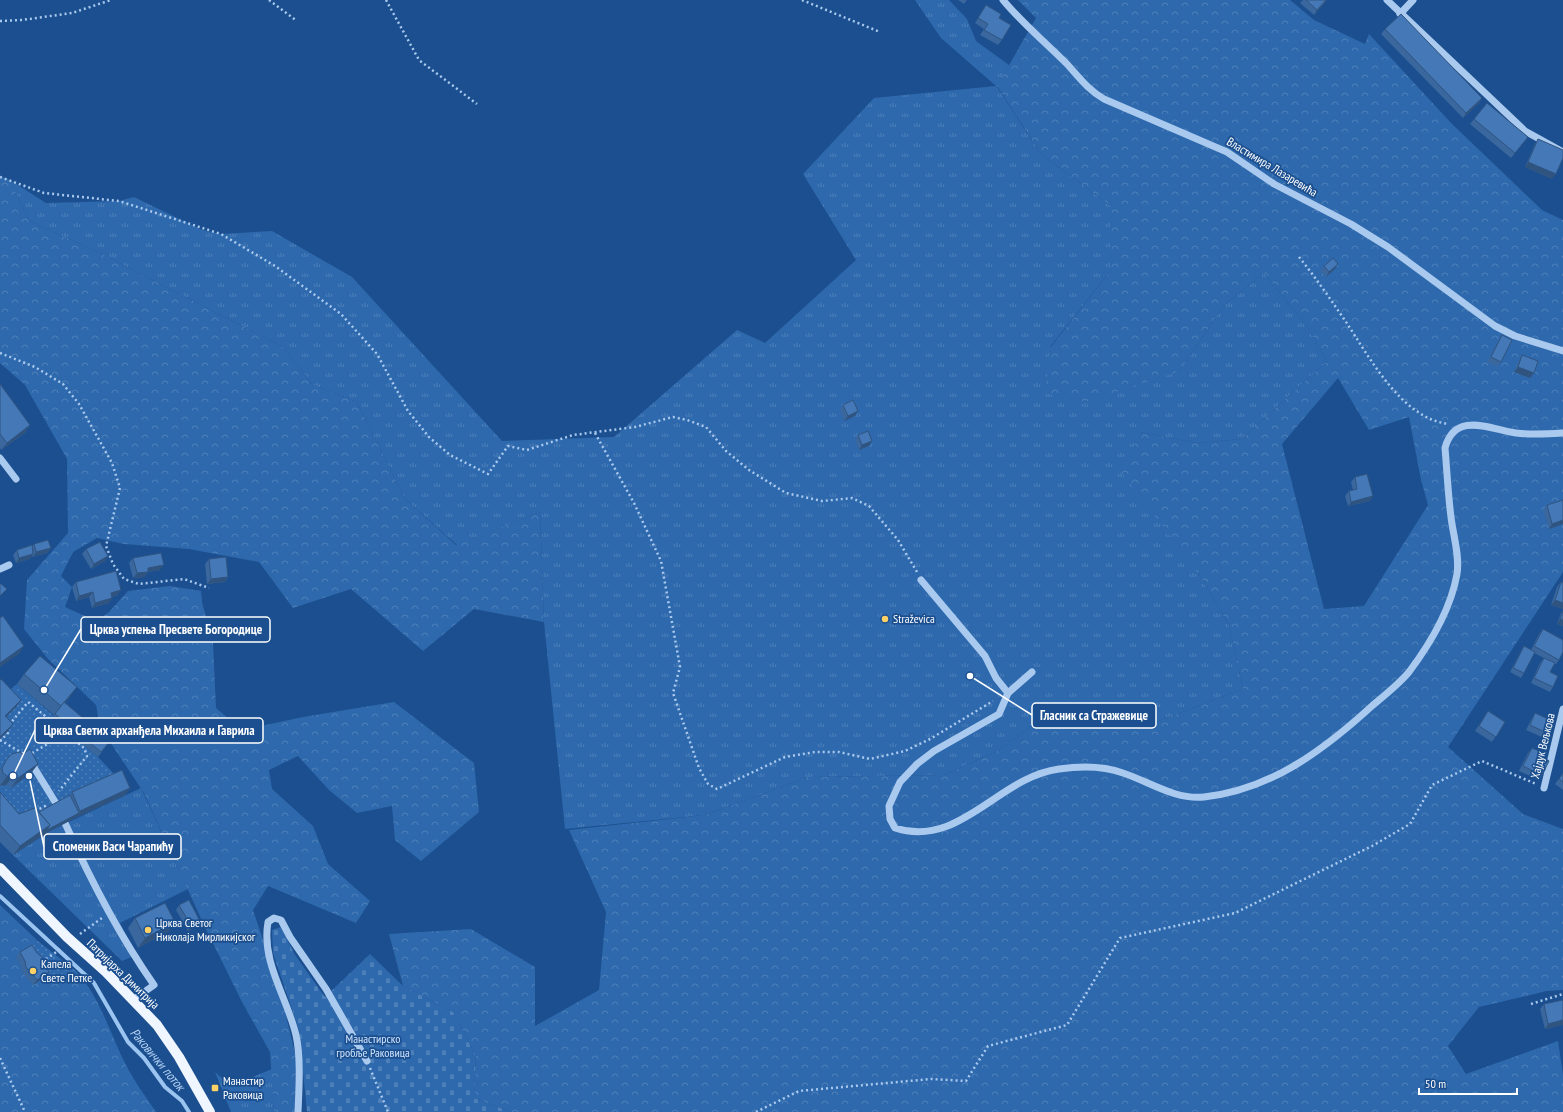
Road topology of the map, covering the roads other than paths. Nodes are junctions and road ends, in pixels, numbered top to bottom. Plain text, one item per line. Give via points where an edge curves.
1 (1003, 0) edge
2 (1387, 0) edge
3 (1413, 0) edge
4 (1398, 11) junction
5 (1563, 152) edge
6 (1563, 351) edge
7 (1563, 433) edge
8 (0, 458) edge
9 (16, 479) dead end
10 (9, 565) dead end
11 (0, 570) edge
12 (921, 580) road end
13 (1032, 672) dead end
14 (1008, 693) junction
15 (1563, 709) edge
16 (27, 756) edge
17 (1544, 788) road end
18 (54, 802) edge
19 (65, 824) edge
20 (0, 868) edge
21 (133, 1000) junction
22 (367, 1060) road end
23 (210, 1112) edge
24 (298, 1112) edge

1 - 6 street, Властимира Лазаревића via 1093,92 1104,99 1226,152 1274,184 1388,247 1495,326 1515,336
2 - 4 street
3 - 4 street
4 - 5 street via 1525,131
7 - 14 street via 1540,435 1479,426 1456,428 1446,442 1445,448 1450,516 1458,571 1449,603 1431,639 1408,673 1343,733 1285,772 1236,791 1202,798 1163,791 1110,769 1058,769 1031,776 1013,785 963,820 949,826 915,832 895,828 890,819 889,806 897,786 934,751 999,714
8 - 9 street
10 - 11 street
12 - 14 street via 985,656 996,678
13 - 14 street
15 - 17 street, Хајдук Вељкова
16 - 18 street
19 - 21 street via 135,958 154,985
20 - 21 main road, Патријарха Димитрија
21 - 23 main road, Патријарха Димитрија via 169,1041
22 - 24 street via 282,920 274,918 268,922 266,931 271,963 296,1037

